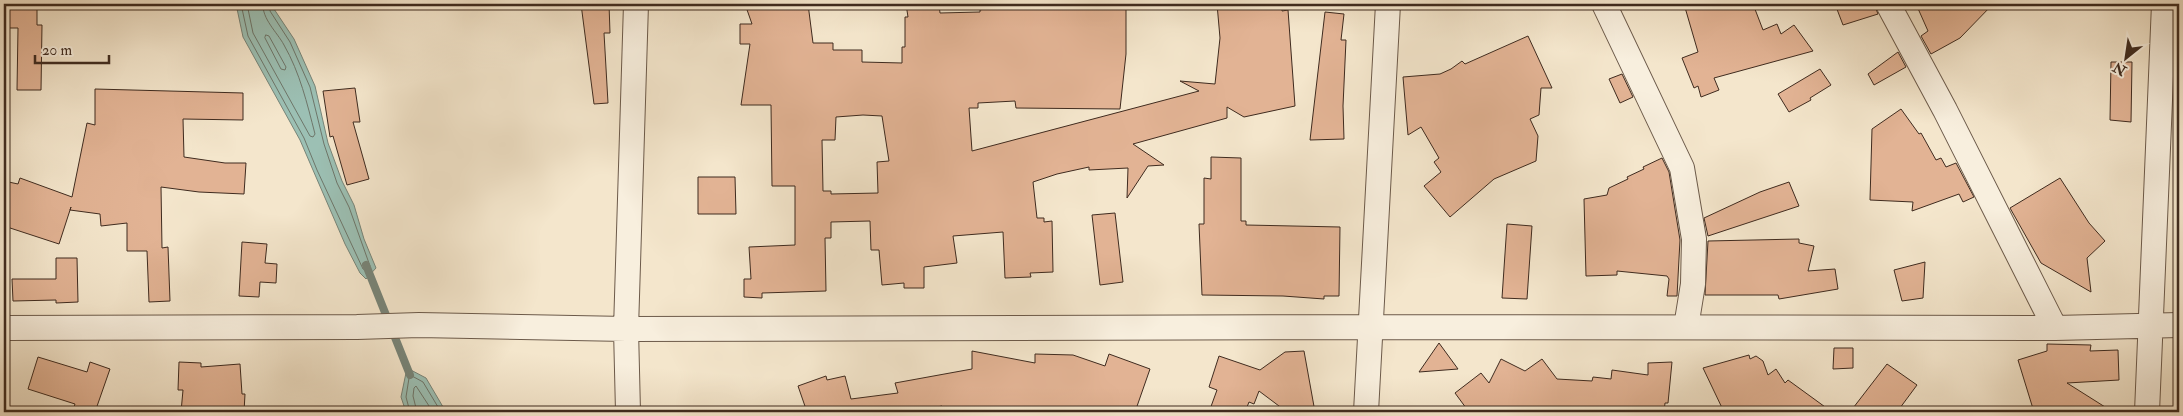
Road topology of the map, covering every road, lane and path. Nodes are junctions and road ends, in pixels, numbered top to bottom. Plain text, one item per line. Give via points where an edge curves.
1 (636, 4) edge
2 (1388, 4) edge
3 (1604, 4) edge
4 (1888, 4) edge
5 (2164, 4) edge
6 (2179, 326) edge
7 (1372, 327) junction
8 (1686, 327) junction
9 (2150, 327) junction
10 (4, 328) edge
11 (2055, 328) junction
12 (626, 329) junction
13 (628, 412) edge
14 (1366, 412) edge
15 (2146, 412) edge

1 - 12 street
2 - 7 street
3 - 8 street via 1682,168 1694,239 1693,284
4 - 11 street
5 - 9 street
6 - 9 street
7 - 8 street
7 - 12 street
7 - 14 street
8 - 11 street
9 - 11 street
9 - 15 street
10 - 12 street via 419,325
12 - 13 street

